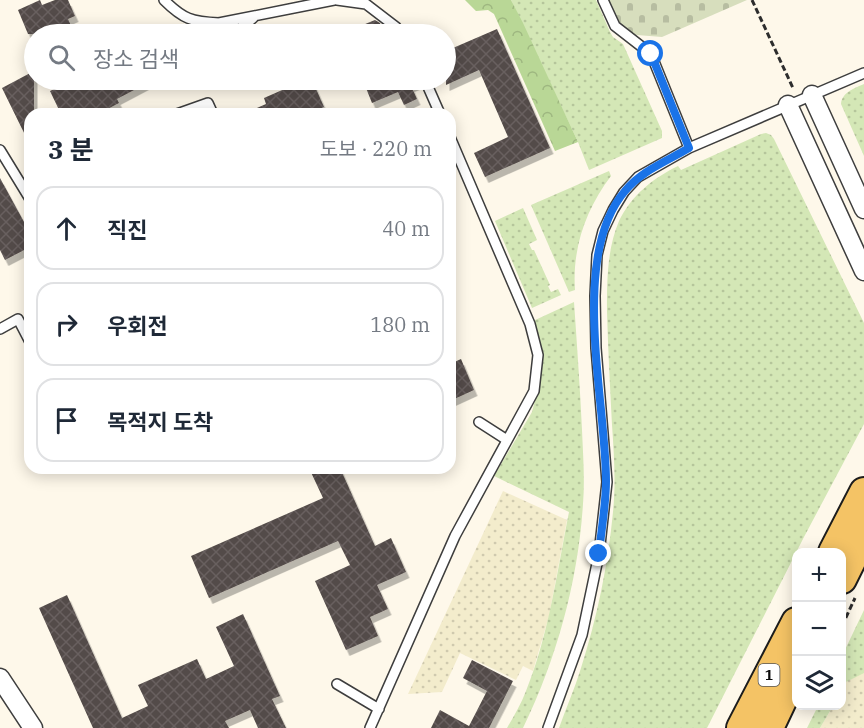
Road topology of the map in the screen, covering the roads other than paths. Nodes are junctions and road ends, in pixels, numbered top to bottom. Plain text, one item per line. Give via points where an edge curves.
1 (164, 0) edge
2 (336, 0) edge
3 (603, 0) edge
4 (364, 2) edge
5 (255, 16) junction
6 (246, 24) edge
7 (392, 24) edge
8 (864, 74) edge
9 (429, 90) edge
10 (800, 100) junction
11 (194, 108) edge
12 (210, 108) edge
13 (437, 108) edge
14 (689, 148) junction
15 (0, 150) edge
16 (456, 151) edge
17 (24, 189) edge
18 (864, 209) edge
19 (864, 271) edge
20 (0, 329) edge
21 (24, 330) edge
22 (479, 422) dead end
23 (507, 440) junction
24 (864, 492) edge
25 (864, 535) edge
26 (835, 548) edge
27 (850, 584) edge
28 (792, 630) edge
29 (0, 678) edge
30 (792, 680) edge
31 (337, 684) dead end
32 (379, 709) junction
33 (33, 728) edge
34 (370, 728) edge
35 (548, 728) edge
36 (741, 728) edge
37 (769, 728) edge

1 - 5 lane via 178,14 200,22 219,23
2 - 4 lane
2 - 5 lane
3 - 14 lane via 615,26 651,54
4 - 7 lane
5 - 6 lane
8 - 10 lane
9 - 13 lane
10 - 14 lane
10 - 18 street
10 - 19 street
11 - 12 lane via 208,103
14 - 35 lane via 638,177 624,192 603,231 597,255 596,348 606,482 599,554 582,635
15 - 17 lane
16 - 23 lane via 530,324 538,355 534,391
20 - 21 lane via 18,319
22 - 23 lane
23 - 32 lane via 455,536
24 - 26 main road
25 - 27 main road
28 - 36 main road, 1
29 - 33 street
30 - 37 main road, 1
31 - 32 lane
32 - 34 lane

